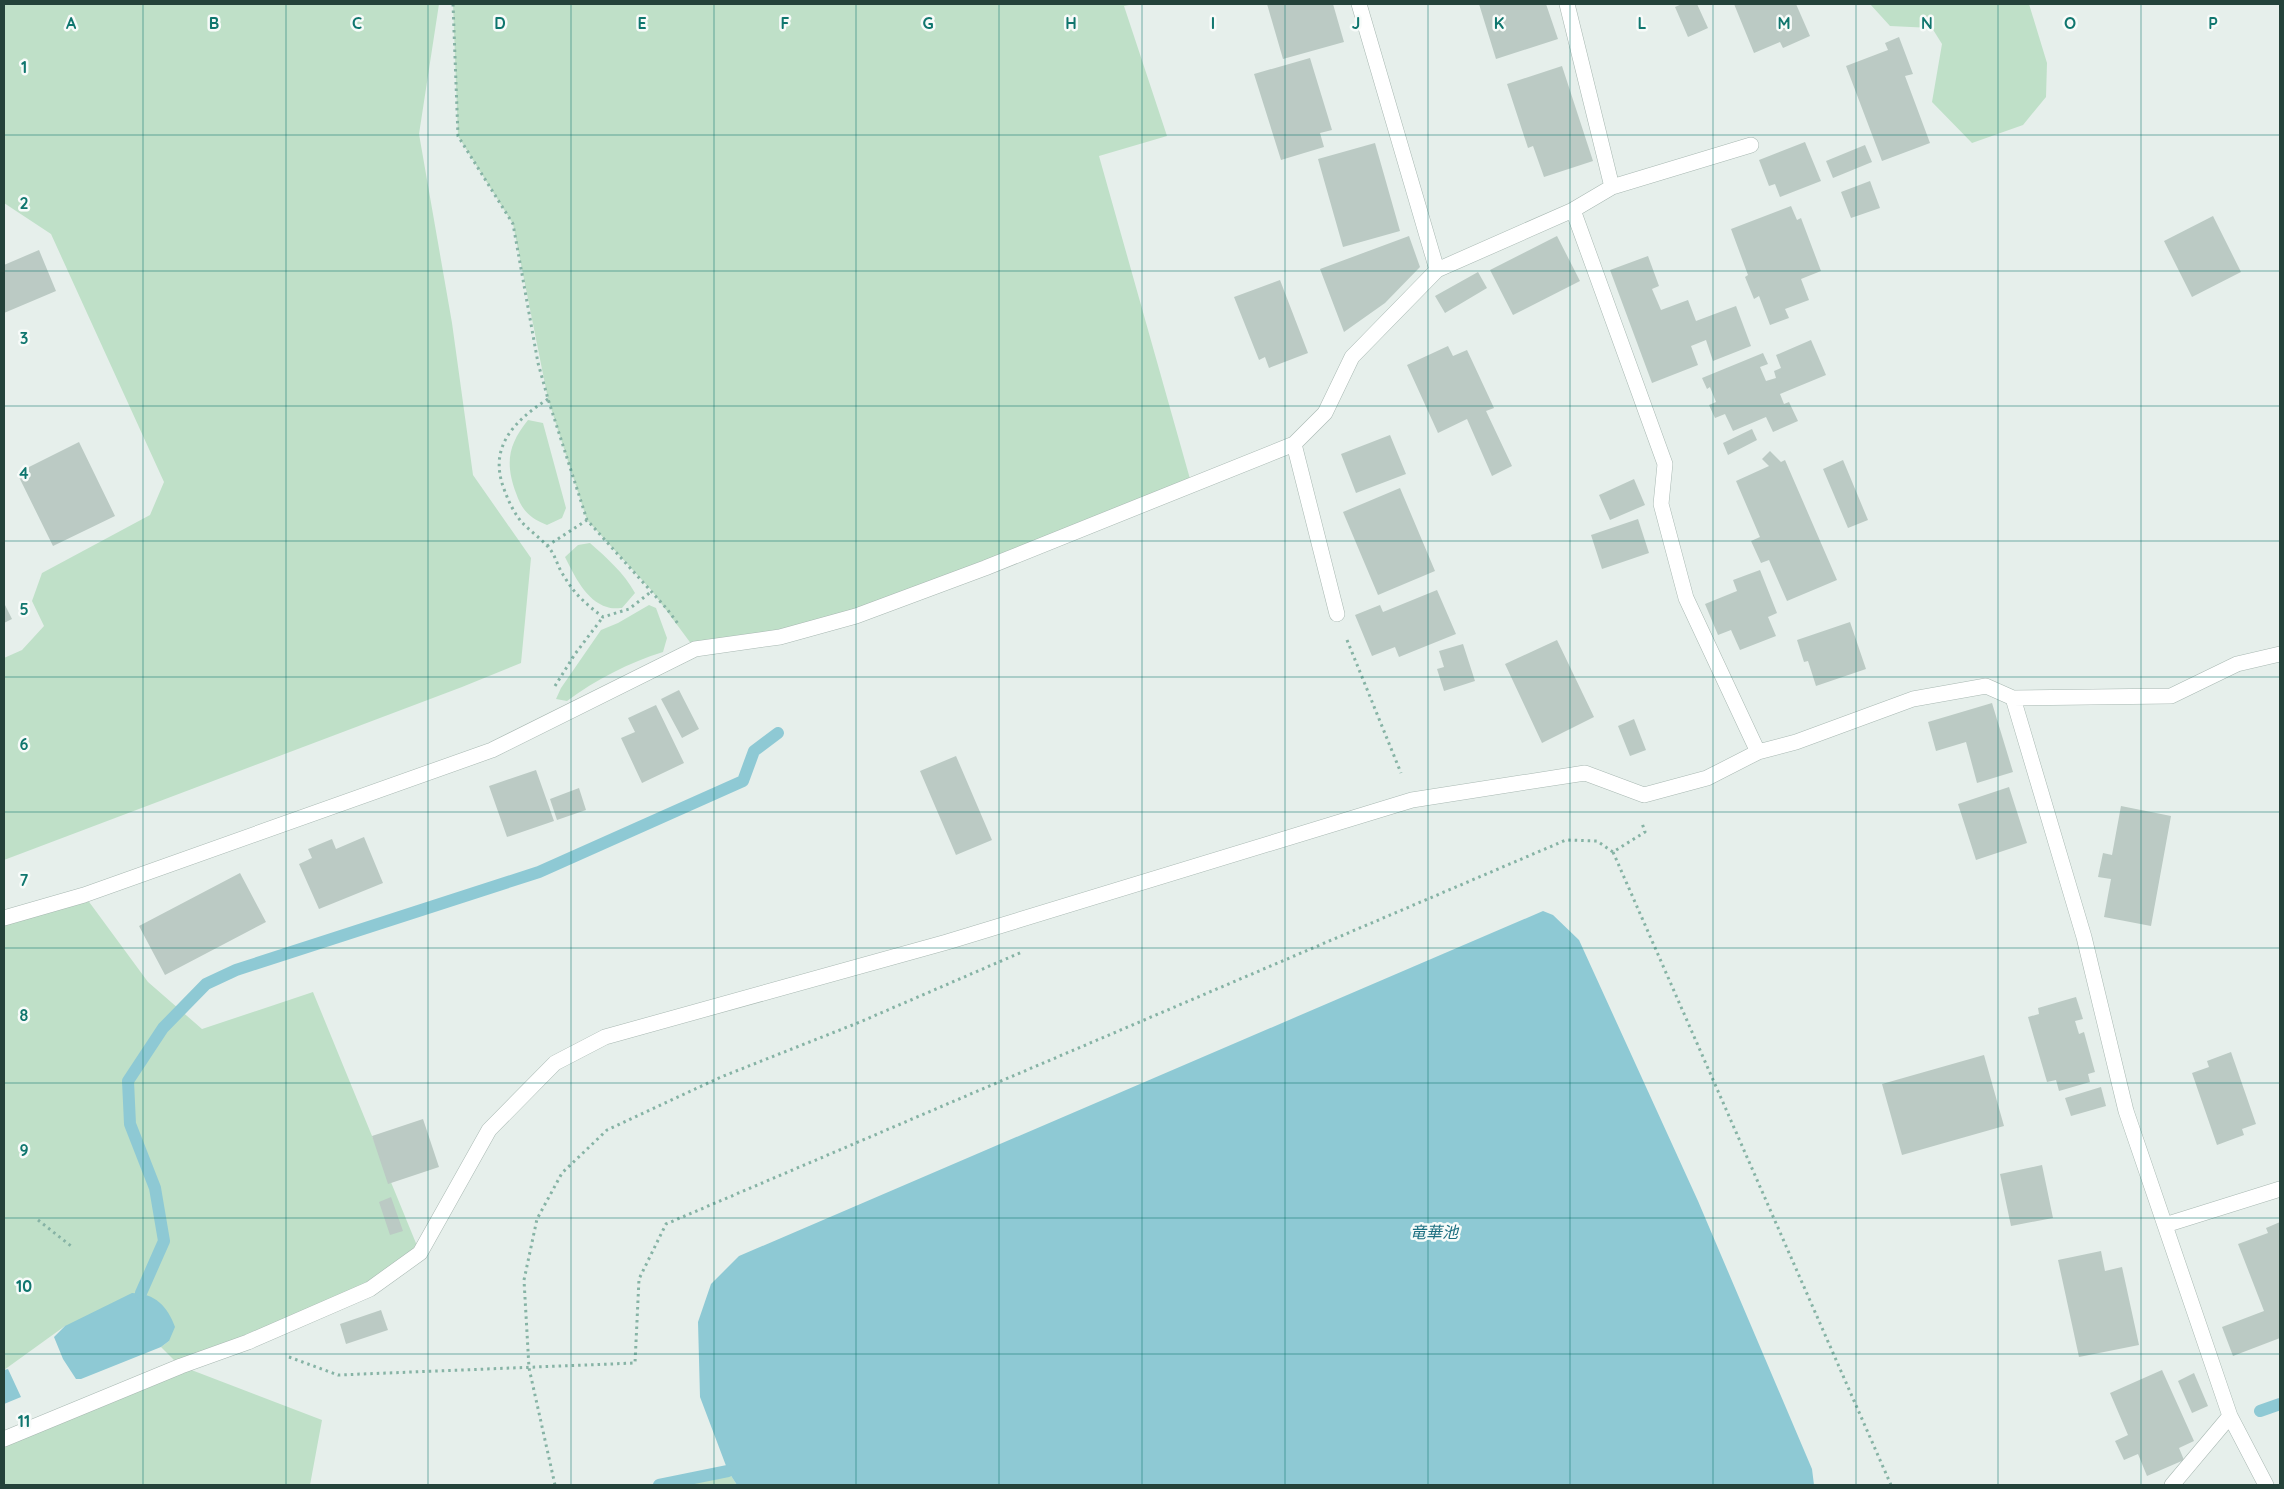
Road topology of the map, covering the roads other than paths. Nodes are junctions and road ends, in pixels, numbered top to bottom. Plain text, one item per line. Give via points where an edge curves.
1 (1359, 4) edge
2 (1567, 4) edge
3 (1751, 145) dead end
4 (1612, 187) junction
5 (1573, 210) junction
6 (1437, 270) junction
7 (1294, 444) junction
8 (1337, 614) road end
9 (2280, 654) edge
10 (2013, 698) junction
11 (1758, 752) junction
12 (4, 918) edge
13 (2280, 1189) edge
14 (2165, 1225) junction
15 (2230, 1416) junction
16 (4, 1439) edge
17 (2172, 1485) edge
18 (2266, 1485) edge

1 - 6 street
2 - 4 street
3 - 4 street
4 - 5 street
5 - 6 street
5 - 11 street via 1665,464 1661,504 1686,598
6 - 7 street via 1352,357 1325,413
7 - 8 street
7 - 12 street via 856,616 780,637 695,649 483,753 84,895
9 - 10 street via 2237,664 2171,696
10 - 11 street via 1986,686 1913,699 1796,742
10 - 14 street via 2084,937 2126,1110
11 - 16 street via 1707,778 1644,795 1585,773 1412,800 947,942 605,1037 555,1063 489,1130 420,1253 370,1290
13 - 14 street
14 - 15 street
15 - 17 street
15 - 18 street

